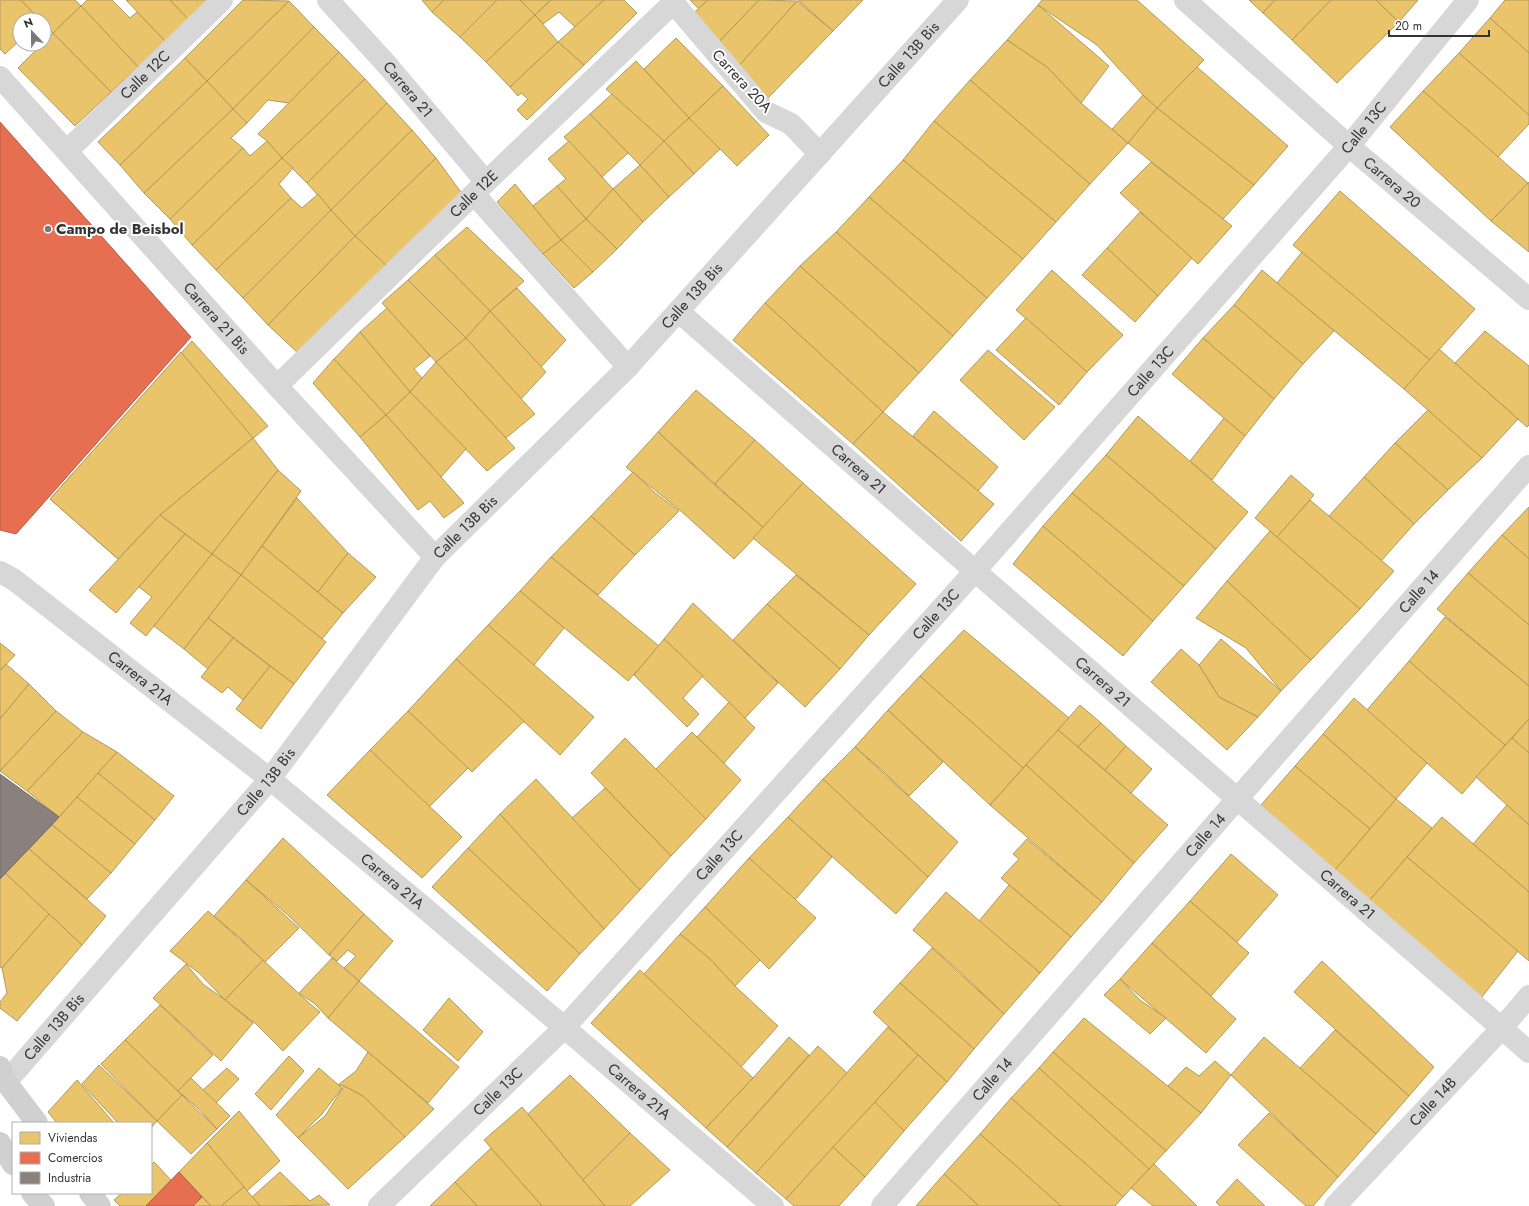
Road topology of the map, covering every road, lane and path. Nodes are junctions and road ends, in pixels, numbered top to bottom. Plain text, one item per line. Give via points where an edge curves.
1 (222, 0) edge
2 (328, 0) edge
3 (958, 0) edge
4 (1185, 0) edge
5 (1468, 0) edge
6 (672, 1) edge
7 (0, 77) edge
8 (1349, 146) junction
9 (67, 151) junction
10 (820, 154) junction
11 (480, 188) junction
12 (1529, 299) edge
13 (678, 311) junction
14 (628, 367) junction
15 (277, 386) junction
16 (1529, 466) edge
17 (435, 557) junction
18 (975, 571) junction
19 (0, 572) edge
20 (270, 779) junction
21 (1238, 798) junction
22 (1529, 996) edge
23 (564, 1028) junction
24 (1502, 1028) junction
25 (1529, 1052) edge
26 (3, 1075) edge
27 (36, 1122) edge
28 (0, 1143) edge
29 (12, 1162) edge
30 (33, 1194) edge
31 (91, 1194) edge
32 (44, 1206) edge
33 (100, 1206) edge
34 (379, 1206) edge
35 (774, 1206) edge
36 (882, 1206) edge
37 (1335, 1206) edge

1 - 9 street, Calle 12C
2 - 11 street, Carrera 21 via 389,67
3 - 10 street, Calle 13B Bis
4 - 8 street, Carrera 20
5 - 8 street, Calle 13C
6 - 10 street, Carrera 20A via 766,112 791,124
6 - 11 street, Calle 12E
7 - 9 street, Carrera 21 Bis
8 - 12 street, Carrera 20
8 - 18 street, Calle 13C
9 - 15 street, Carrera 21 Bis
10 - 13 street, Calle 13B Bis
11 - 14 street, Carrera 21
11 - 15 street, Calle 12E
13 - 14 street, Calle 13B Bis
13 - 18 street, Carrera 21
14 - 17 street, Calle 13B Bis
15 - 17 street, Carrera 21 Bis
16 - 21 street, Calle 14
17 - 20 street, Calle 13B Bis
18 - 21 street, Carrera 21
18 - 23 street, Calle 13C
19 - 20 street, Carrera 21A via 13,579
20 - 23 street, Carrera 21A
20 - 26 street, Calle 13B Bis
21 - 24 street, Carrera 21
21 - 36 street, Calle 14
22 - 24 street, Calle 14B
23 - 34 street, Calle 13C
23 - 35 street, Carrera 21A
24 - 25 street, Carrera 21
24 - 37 street, Calle 14B
26 - 27 main road
28 - 29 main road
30 - 32 main road
31 - 33 main road

